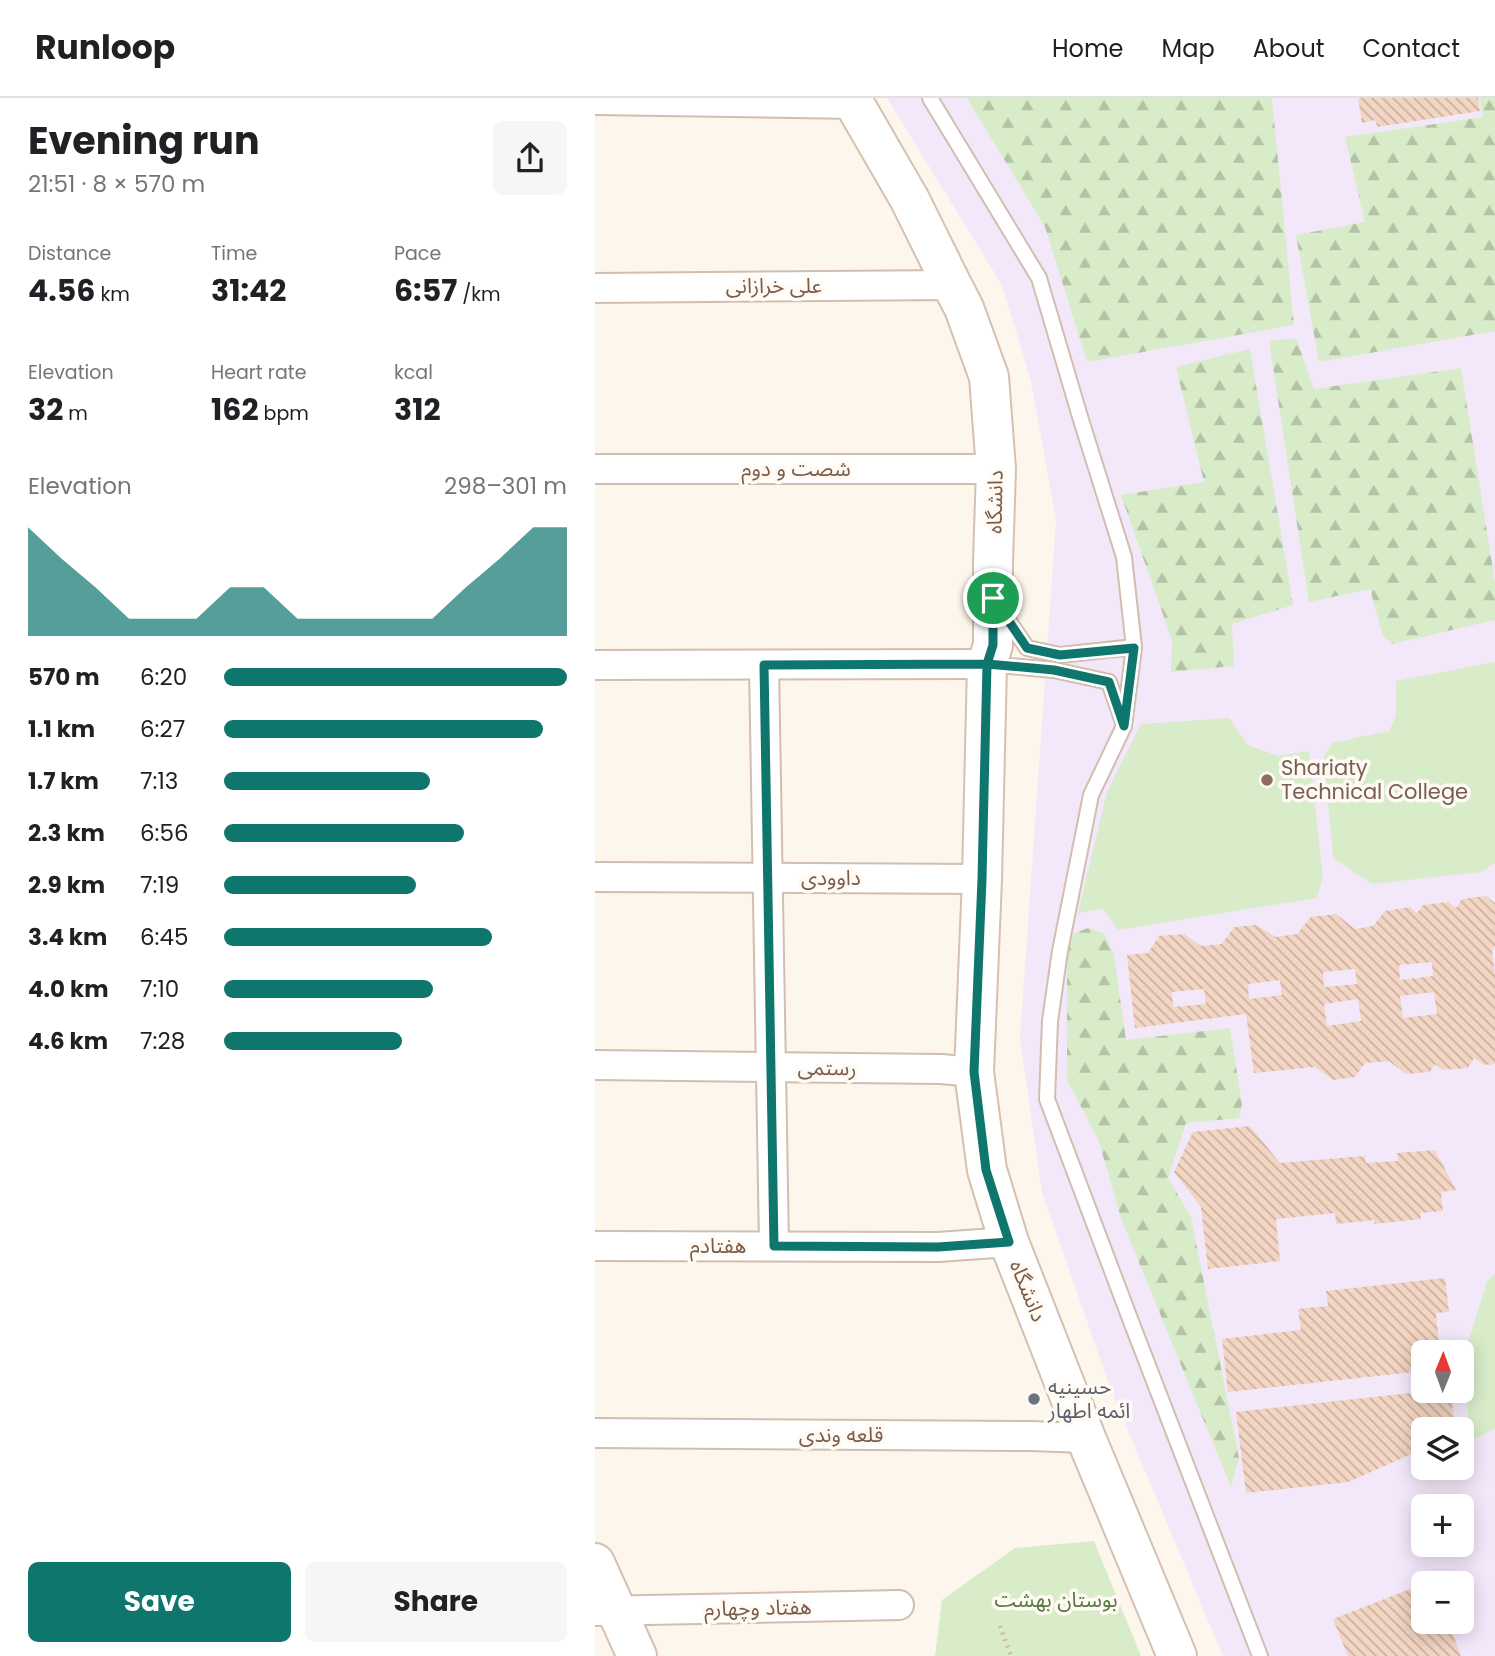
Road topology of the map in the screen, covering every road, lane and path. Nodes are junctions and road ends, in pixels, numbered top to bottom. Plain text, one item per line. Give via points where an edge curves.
1 (930, 98) edge
2 (595, 100) edge
3 (853, 101) edge
4 (952, 285) junction
5 (595, 288) edge
6 (595, 469) edge
7 (996, 469) junction
8 (993, 598) junction
9 (1134, 648) junction
10 (987, 664) junction
11 (595, 665) edge
12 (764, 665) junction
13 (1124, 726) junction
14 (595, 877) edge
15 (768, 877) junction
16 (982, 879) junction
17 (595, 1065) edge
18 (771, 1067) junction
19 (974, 1072) junction
20 (1009, 1242) junction
21 (595, 1246) edge
22 (774, 1246) junction
23 (595, 1433) edge
24 (1086, 1438) junction
25 (595, 1563) edge
26 (899, 1605) dead end
27 (606, 1611) edge
28 (1000, 1626) dead end
29 (637, 1656) edge
30 (1011, 1656) edge
31 (1178, 1656) edge
32 (1260, 1656) edge

1 - 9 lane via 1039,278 1124,557
2 - 3 street
3 - 4 street, دانشگاه
4 - 5 street, علی خرازانی
4 - 7 street, دانشگاه via 989,377
6 - 7 street, شصت و دوم
7 - 8 street, دانشگاه
8 - 9 lane via 1027,648 1060,655
8 - 10 street, دانشگاه via 993,645
9 - 13 lane
10 - 12 street
10 - 13 lane via 1054,670 1109,682
10 - 16 street, دانشگاه
11 - 12 street
12 - 15 street
13 - 32 lane via 1091,795 1060,951 1050,1021 1047,1099
14 - 15 street, داوودی
15 - 16 street, داوودی
15 - 18 street
16 - 19 street, دانشگاه
17 - 18 street, رستمی
18 - 19 street, رستمی
18 - 22 street
19 - 20 street, دانشگاه via 986,1170
20 - 22 street, هفتادم via 938,1247
20 - 24 street, دانشگاه
21 - 22 street, هفتادم
23 - 24 street, قلعه وندی
24 - 31 street, دانشگاه
25 - 27 street
26 - 27 street, هفتاد وچهارم
27 - 29 street
28 - 30 path

